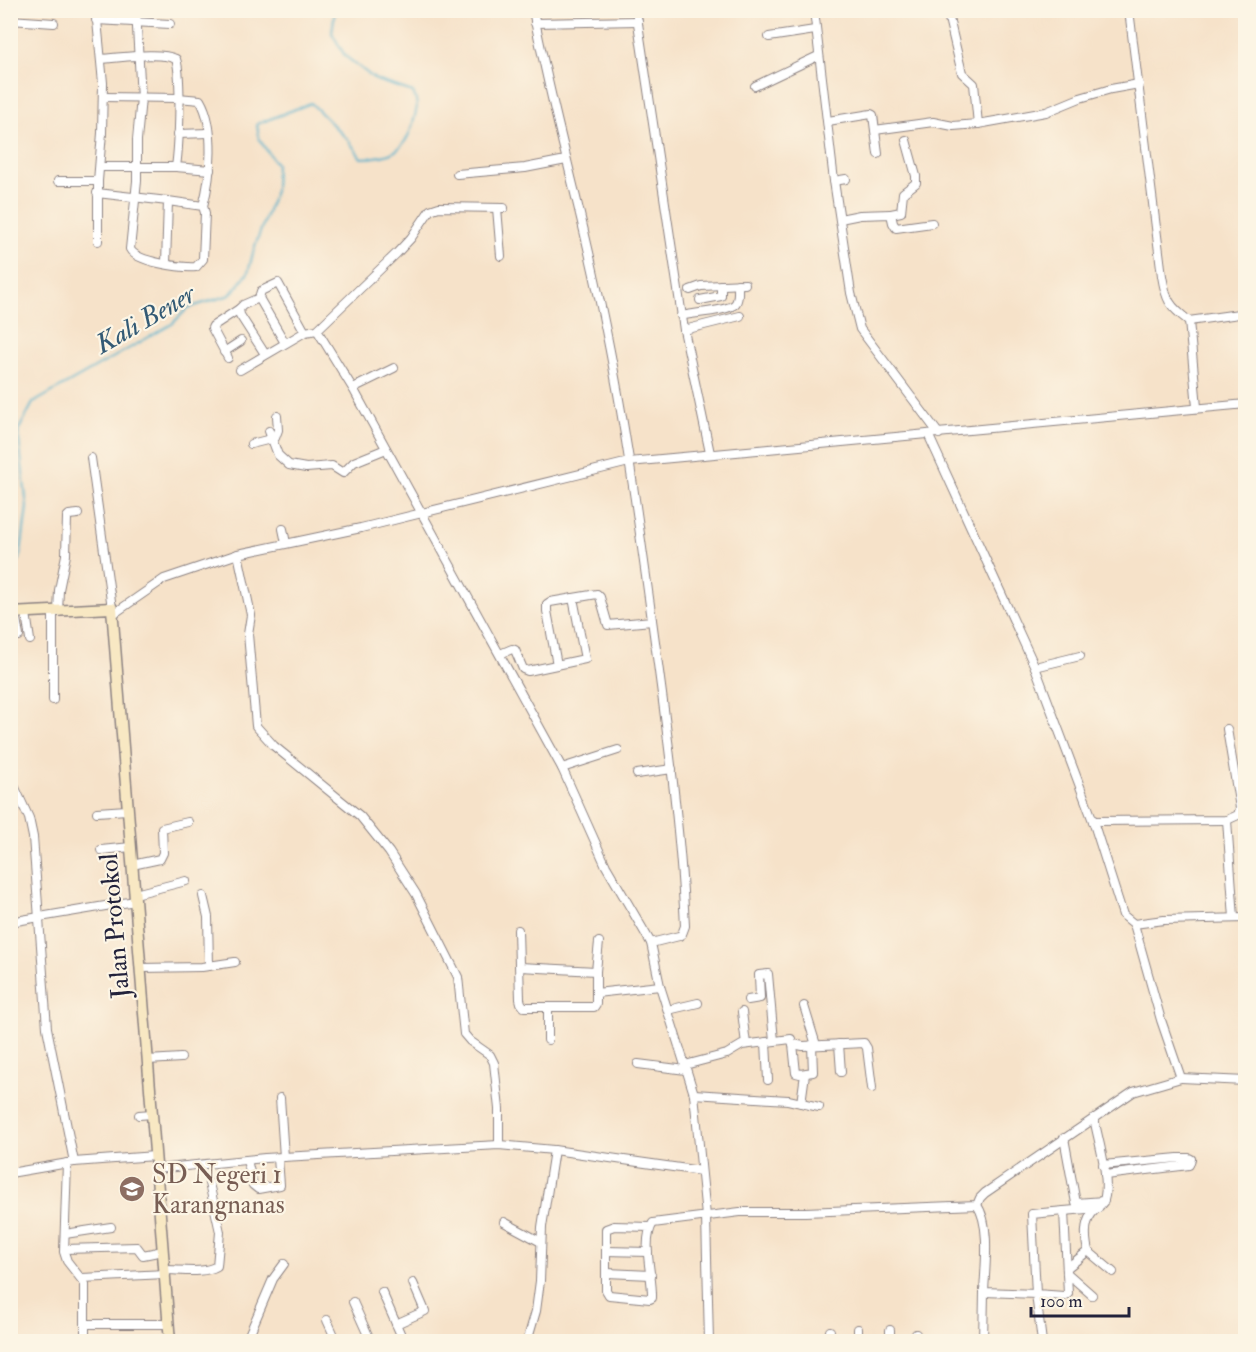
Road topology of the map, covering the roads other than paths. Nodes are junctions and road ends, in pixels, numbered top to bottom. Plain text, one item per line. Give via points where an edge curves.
1 (96, 10) edge
2 (136, 10) edge
3 (533, 10) edge
4 (636, 10) edge
5 (814, 10) edge
6 (947, 10) edge
7 (1129, 10) edge
8 (10, 20) edge
9 (96, 20) junction
10 (638, 21) junction
11 (54, 23) dead end
12 (136, 23) junction
13 (535, 23) junction
14 (170, 24) dead end
15 (815, 30) junction
16 (769, 37) dead end
17 (818, 56) junction
18 (138, 57) junction
19 (101, 59) junction
20 (1139, 84) junction
21 (755, 86) dead end
22 (103, 97) junction
23 (141, 98) junction
24 (178, 98) junction
25 (828, 121) junction
26 (978, 123) junction
27 (875, 130) junction
28 (209, 133) junction
29 (178, 134) junction
30 (906, 140) dead end
31 (878, 154) dead end
32 (566, 160) junction
33 (100, 167) junction
34 (137, 167) junction
35 (176, 167) junction
36 (210, 170) junction
37 (457, 174) dead end
38 (846, 179) dead end
39 (58, 181) dead end
40 (98, 181) junction
41 (834, 181) junction
42 (96, 193) junction
43 (136, 197) junction
44 (168, 201) junction
45 (203, 206) junction
46 (891, 214) junction
47 (840, 219) junction
48 (932, 223) dead end
49 (98, 241) dead end
50 (501, 256) dead end
51 (166, 264) junction
52 (721, 285) junction
53 (690, 290) dead end
54 (259, 298) junction
55 (700, 300) dead end
56 (239, 309) junction
57 (1245, 313) edge
58 (681, 316) junction
59 (740, 316) dead end
60 (1189, 321) junction
61 (317, 330) junction
62 (684, 330) junction
63 (305, 332) junction
64 (241, 341) dead end
65 (285, 343) junction
66 (265, 354) junction
67 (394, 368) dead end
68 (240, 370) dead end
69 (352, 388) junction
70 (1245, 404) edge
71 (1197, 407) junction
72 (277, 416) dead end
73 (928, 434) junction
74 (939, 434) junction
75 (271, 435) junction
76 (251, 444) dead end
77 (386, 449) junction
78 (710, 453) junction
79 (91, 458) dead end
80 (628, 462) junction
81 (422, 513) junction
82 (78, 514) dead end
83 (283, 529) dead end
84 (286, 543) junction
85 (238, 554) junction
86 (573, 598) junction
87 (112, 611) junction
88 (56, 612) junction
89 (17, 613) edge
90 (652, 621) junction
91 (19, 636) dead end
92 (30, 640) dead end
93 (500, 654) junction
94 (1080, 656) dead end
95 (557, 665) junction
96 (1035, 667) junction
97 (53, 700) dead end
98 (1227, 729) dead end
99 (618, 750) dead end
100 (562, 768) junction
101 (672, 768) junction
102 (637, 774) dead end
103 (10, 777) edge
104 (128, 810) junction
105 (97, 812) dead end
106 (1227, 820) junction
107 (1093, 821) junction
108 (188, 822) dead end
109 (130, 847) junction
110 (101, 850) dead end
111 (132, 865) junction
112 (186, 881) dead end
113 (203, 896) dead end
114 (135, 897) junction
115 (38, 918) junction
116 (1234, 918) junction
117 (1245, 918) edge
118 (10, 922) edge
119 (1134, 924) junction
120 (518, 930) dead end
121 (600, 942) dead end
122 (651, 943) junction
123 (235, 962) dead end
124 (209, 966) junction
125 (519, 967) junction
126 (141, 968) junction
127 (596, 971) junction
128 (660, 986) junction
129 (596, 993) junction
130 (770, 998) junction
131 (760, 999) junction
132 (748, 1000) dead end
133 (698, 1003) dead end
134 (804, 1006) dead end
135 (548, 1007) junction
136 (668, 1011) junction
137 (742, 1012) dead end
138 (548, 1040) dead end
139 (770, 1041) junction
140 (746, 1044) junction
141 (794, 1044) junction
142 (839, 1044) junction
143 (814, 1045) junction
144 (181, 1058) dead end
145 (148, 1060) junction
146 (638, 1064) dead end
147 (686, 1068) junction
148 (841, 1072) dead end
149 (805, 1074) junction
150 (1181, 1078) junction
151 (768, 1080) dead end
152 (1245, 1081) edge
153 (872, 1088) dead end
154 (694, 1094) junction
155 (280, 1098) dead end
156 (801, 1103) junction
157 (819, 1107) dead end
158 (139, 1114) dead end
159 (152, 1114) junction
160 (1094, 1118) junction
161 (1064, 1138) junction
162 (499, 1145) junction
163 (554, 1150) junction
164 (155, 1156) junction
165 (281, 1157) junction
166 (247, 1160) junction
167 (70, 1162) junction
168 (1102, 1165) junction
169 (156, 1168) junction
170 (701, 1171) junction
171 (10, 1173) edge
172 (1105, 1175) junction
173 (208, 1183) dead end
174 (1104, 1201) junction
175 (977, 1205) junction
176 (1098, 1208) junction
177 (1064, 1211) junction
178 (706, 1216) junction
179 (504, 1222) dead end
180 (111, 1227) dead end
181 (650, 1227) junction
182 (65, 1234) junction
183 (541, 1242) junction
184 (65, 1249) junction
185 (163, 1251) junction
186 (606, 1251) junction
187 (1088, 1251) junction
188 (648, 1252) junction
189 (284, 1264) dead end
190 (1067, 1270) junction
191 (166, 1272) junction
192 (1113, 1272) dead end
193 (607, 1273) junction
194 (651, 1275) junction
195 (82, 1278) junction
196 (413, 1283) dead end
197 (382, 1292) dead end
198 (984, 1292) junction
199 (1036, 1294) junction
200 (1092, 1295) dead end
201 (353, 1302) dead end
202 (327, 1320) dead end
203 (86, 1324) junction
204 (168, 1324) junction
205 (396, 1324) junction
206 (858, 1329) dead end
207 (890, 1330) dead end
208 (830, 1331) dead end
209 (86, 1341) edge
210 (170, 1341) edge
211 (246, 1341) edge
212 (337, 1341) edge
213 (371, 1341) edge
214 (404, 1341) edge
215 (527, 1341) edge
216 (709, 1341) edge
217 (829, 1341) edge
218 (858, 1341) edge
219 (890, 1341) edge
220 (983, 1341) edge
221 (1042, 1341) edge

1 - 9 street
2 - 12 street
3 - 13 street
4 - 10 street
5 - 15 street
6 - 26 street via 962,73 974,84
7 - 20 street
8 - 11 street
9 - 12 street
9 - 19 street
10 - 13 street
10 - 58 street
12 - 14 street
12 - 18 street
13 - 32 street
15 - 16 street
15 - 17 street
17 - 21 street
17 - 25 street
18 - 19 street
18 - 23 street
18 - 24 street via 176,59
19 - 22 street
20 - 26 street via 1111,88 1046,112
20 - 60 street via 1164,290 1171,306
22 - 23 street
22 - 33 street
23 - 24 street
23 - 34 street
24 - 28 street via 200,100
24 - 29 street
25 - 27 street via 871,114
25 - 41 street
26 - 27 street via 953,126 933,122
27 - 31 street
28 - 29 street
28 - 36 street
29 - 35 street
30 - 46 street via 916,183 903,193 901,212
32 - 37 street
32 - 80 street via 598,292
33 - 34 street
33 - 40 street
34 - 35 street
34 - 43 street
35 - 36 street
36 - 45 street
38 - 41 street
39 - 40 street
40 - 42 street
41 - 47 street
42 - 43 street
42 - 49 street
43 - 44 street
43 - 51 street via 131,253
44 - 45 street
44 - 51 street
45 - 51 street via 202,263 192,268
46 - 47 street
46 - 48 street via 897,228
47 - 74 street via 860,329
50 - 61 street via 501,208 430,210 397,253
52 - 53 street
52 - 55 street via 721,296
52 - 58 street via 742,284 734,304
54 - 56 street
54 - 63 street via 261,291 278,283
54 - 65 street
56 - 64 street via 213,326 226,355
56 - 66 street
57 - 60 street
58 - 62 street
59 - 62 street
60 - 71 street
61 - 63 street
61 - 69 street
62 - 78 street
63 - 65 street
65 - 66 street
66 - 68 street
67 - 69 street
69 - 77 street
70 - 71 street
71 - 74 street
72 - 75 street via 277,434
73 - 74 street
73 - 78 street
73 - 96 street
75 - 76 street
75 - 77 street via 278,455 289,465 332,466 341,473 354,462
77 - 81 street
78 - 80 street
79 - 87 street
80 - 81 street
80 - 90 street
81 - 84 street
81 - 93 street
82 - 88 street via 67,517 66,555
83 - 84 street
84 - 85 street
85 - 87 street via 164,579
85 - 162 street via 251,615 248,634 256,726 274,746 360,816 416,894 458,977 464,1034 494,1063
86 - 90 street via 599,594 607,624 611,626
86 - 95 street via 553,601 546,607
86 - 95 street via 585,657
87 - 88 street
87 - 104 street, Jalan Protokol
88 - 89 street
88 - 97 street
89 - 91 street
89 - 92 street
90 - 101 street
93 - 95 street via 515,650 523,669 528,671
93 - 100 street
94 - 96 street
96 - 107 street
98 - 106 street via 1240,808 1238,815
99 - 100 street
100 - 122 street via 606,866
101 - 102 street
101 - 122 street via 685,926 679,936
103 - 115 street via 32,831
104 - 105 street
104 - 109 street, Jalan Protokol
106 - 107 street
106 - 116 street
107 - 119 street via 1123,915
108 - 111 street via 162,828 160,859
109 - 110 street
109 - 111 street, Jalan Protokol
111 - 114 street, Jalan Protokol
112 - 114 street
113 - 124 street via 208,917
114 - 115 street
114 - 126 street, Jalan Protokol
115 - 118 street
115 - 167 street via 47,1028
116 - 117 street
116 - 119 street
119 - 150 street
120 - 125 street
121 - 127 street
122 - 128 street
123 - 124 street
124 - 126 street
125 - 127 street
125 - 135 street via 522,1005
126 - 145 street, Jalan Protokol
127 - 129 street
128 - 129 street
128 - 136 street
129 - 135 street via 594,1007
130 - 131 street
130 - 131 street via 766,974 759,976
130 - 139 street
131 - 132 street
133 - 136 street
134 - 143 street
135 - 138 street
136 - 147 street
137 - 140 street
139 - 140 street
139 - 141 street via 791,1039
139 - 151 street
140 - 147 street
141 - 143 street
141 - 149 street via 796,1073
142 - 143 street
142 - 148 street
142 - 153 street via 865,1043
143 - 149 street via 813,1072
144 - 145 street
145 - 159 street, Jalan Protokol
146 - 147 street
147 - 154 street
149 - 156 street
150 - 152 street
150 - 160 street via 1133,1092
154 - 156 street
154 - 170 street
155 - 165 street
156 - 157 street
158 - 159 street
159 - 164 street, Jalan Protokol
160 - 161 street
160 - 168 street
161 - 174 street via 1076,1203
161 - 175 street via 982,1195
162 - 163 street
162 - 165 street
163 - 170 street
163 - 183 street
164 - 167 street
164 - 169 street, Jalan Protokol
165 - 166 street
165 - 166 street via 280,1185 258,1189
166 - 169 street
167 - 171 street
167 - 182 street
168 - 172 street
168 - 172 street via 1191,1159 1189,1165
169 - 185 street, Jalan Protokol
170 - 178 street
172 - 174 street
173 - 191 street via 220,1232 217,1266
174 - 176 street
175 - 178 street
175 - 198 street via 983,1213 985,1230
176 - 177 street
176 - 187 street via 1086,1228
177 - 190 street
177 - 199 street via 1032,1214
178 - 181 street via 656,1222
178 - 216 street
179 - 183 street
180 - 182 street
181 - 186 street via 609,1227
181 - 188 street
182 - 184 street
183 - 215 street via 539,1291
184 - 185 street via 137,1247 143,1255
184 - 195 street via 67,1261
185 - 191 street, Jalan Protokol
186 - 188 street
186 - 193 street
187 - 190 street
187 - 192 street
188 - 194 street
189 - 211 street via 273,1279
190 - 199 street via 1068,1295
190 - 200 street
191 - 195 street
191 - 204 street, Jalan Protokol
193 - 194 street
193 - 194 street via 609,1294 650,1299
195 - 203 street via 86,1287
196 - 205 street via 426,1311
197 - 205 street
198 - 199 street
198 - 220 street
199 - 221 street
201 - 213 street
202 - 212 street
203 - 204 street
203 - 209 street
204 - 210 street, Jalan Protokol
205 - 214 street
206 - 218 street
207 - 219 street
208 - 217 street

